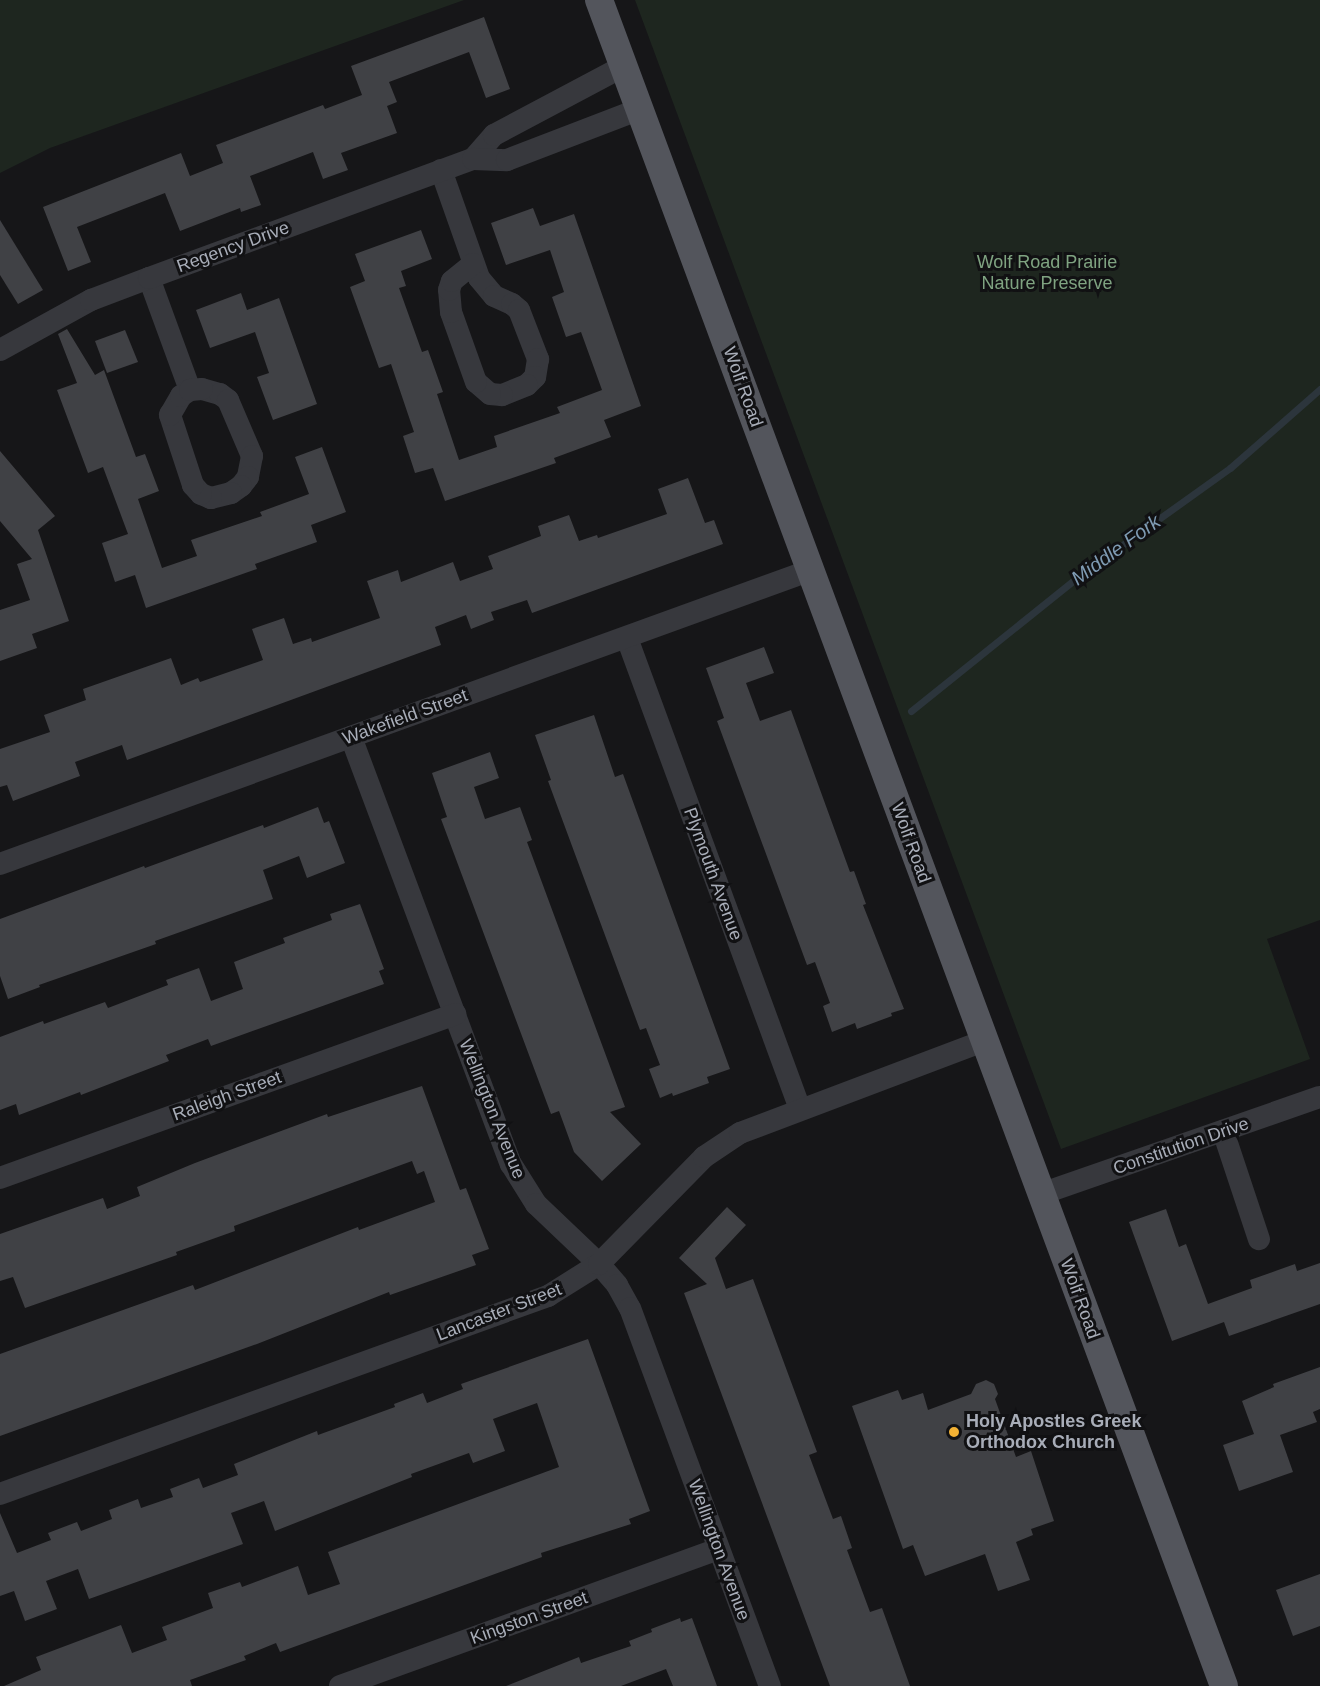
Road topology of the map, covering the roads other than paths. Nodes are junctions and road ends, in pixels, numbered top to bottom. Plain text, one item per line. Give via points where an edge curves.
1 (599, 0) edge
2 (624, 66) junction
3 (640, 110) junction
4 (473, 159) junction
5 (441, 170) junction
6 (473, 264) junction
7 (149, 278) junction
8 (0, 350) edge
9 (190, 390) junction
10 (810, 570) junction
11 (627, 638) junction
12 (351, 737) junction
13 (0, 864) edge
14 (455, 1014) junction
15 (984, 1041) junction
16 (1320, 1097) edge
17 (800, 1109) junction
18 (1223, 1131) junction
19 (0, 1178) edge
20 (1041, 1194) junction
21 (1259, 1239) dead end
22 (599, 1264) junction
23 (0, 1494) edge
24 (718, 1549) junction
25 (340, 1686) edge
26 (770, 1686) edge
27 (1224, 1686) edge

1 - 2 main road, Wolf Road
2 - 3 main road, Wolf Road
2 - 4 street, Regency Drive via 494,135
3 - 4 street, Regency Drive via 507,160
3 - 10 main road, Wolf Road
4 - 5 street, Regency Drive
5 - 6 street
5 - 7 street, Regency Drive
6 - 6 street via 452,280 452,312 477,382 490,394 502,395 527,385 535,377 538,359 519,310 494,296
7 - 8 street, Regency Drive via 91,300
7 - 9 street
9 - 9 street via 181,396 170,416 193,485 211,498 231,493 248,477 252,456 234,409 220,394 202,388
10 - 11 street, Wakefield Street
10 - 15 main road, Wolf Road
11 - 12 street, Wakefield Street
11 - 17 street, Plymouth Avenue
12 - 13 street, Wakefield Street
12 - 14 street, Wellington Avenue
14 - 19 street, Raleigh Street
14 - 22 street, Wellington Avenue via 501,1142 522,1186
15 - 17 street, Lancaster Street
15 - 20 main road, Wolf Road
16 - 18 street, Constitution Drive
17 - 22 street, Lancaster Street via 740,1133 704,1157
18 - 20 street, Constitution Drive
18 - 21 street
20 - 27 main road, Wolf Road
22 - 23 street, Lancaster Street via 548,1296
22 - 24 street, Wellington Avenue via 630,1308
24 - 25 street, Kingston Street
24 - 26 street, Wellington Avenue

